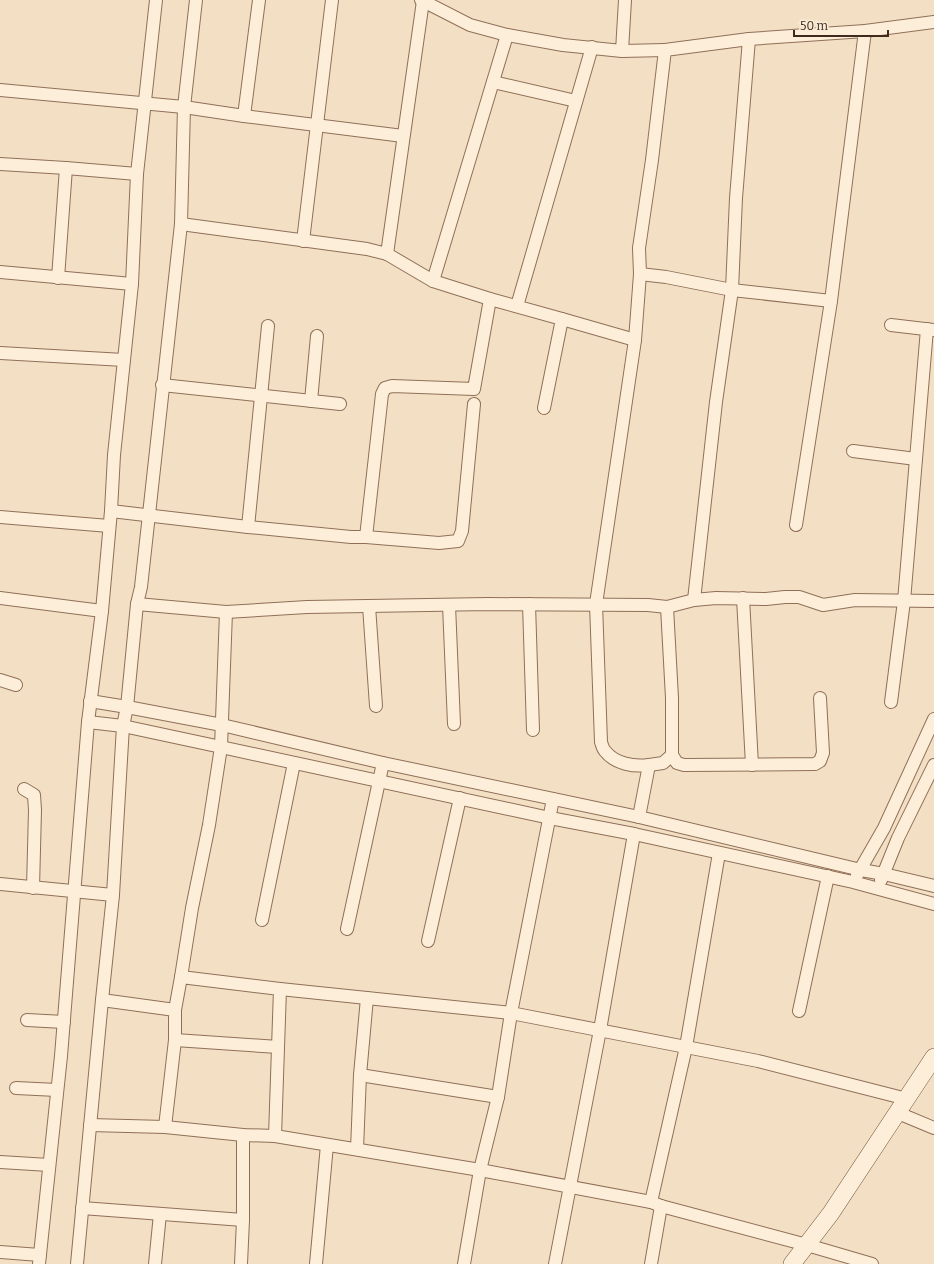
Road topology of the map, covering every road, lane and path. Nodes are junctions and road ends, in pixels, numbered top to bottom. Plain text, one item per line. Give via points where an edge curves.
1 (156, 0) edge
2 (196, 0) edge
3 (259, 0) edge
4 (332, 0) edge
5 (422, 0) edge
6 (625, 0) edge
7 (934, 22) edge
8 (865, 31) junction
9 (507, 35) junction
10 (749, 39) junction
11 (592, 47) junction
12 (622, 50) junction
13 (665, 50) junction
14 (493, 82) junction
15 (0, 90) edge
16 (576, 101) junction
17 (144, 104) junction
18 (184, 107) junction
19 (244, 116) junction
20 (316, 125) junction
21 (403, 136) junction
22 (0, 164) edge
23 (66, 168) junction
24 (0, 170) edge
25 (137, 174) junction
26 (180, 224) junction
27 (302, 241) junction
28 (387, 254) junction
29 (0, 272) edge
30 (640, 274) junction
31 (58, 278) junction
32 (433, 281) junction
33 (132, 284) junction
34 (732, 290) junction
35 (490, 299) junction
36 (831, 301) junction
37 (517, 306) junction
38 (562, 319) junction
39 (891, 325) dead end
40 (268, 326) dead end
41 (930, 330) edge
42 (317, 336) dead end
43 (635, 340) junction
44 (0, 353) edge
45 (124, 360) junction
46 (162, 385) junction
47 (261, 396) junction
48 (311, 401) junction
49 (340, 404) dead end
50 (474, 404) dead end
51 (544, 408) dead end
52 (853, 451) dead end
53 (916, 459) junction
54 (111, 511) junction
55 (148, 516) junction
56 (0, 517) edge
57 (796, 525) dead end
58 (109, 526) junction
59 (248, 528) junction
60 (366, 536) junction
61 (0, 598) edge
62 (743, 598) junction
63 (694, 600) junction
64 (904, 601) junction
65 (934, 601) edge
66 (137, 604) junction
67 (449, 604) junction
68 (529, 604) junction
69 (596, 604) junction
70 (369, 606) junction
71 (667, 607) junction
72 (102, 611) junction
73 (226, 612) junction
74 (0, 680) edge
75 (16, 685) dead end
76 (820, 698) dead end
77 (90, 701) junction
78 (891, 702) dead end
79 (376, 706) dead end
80 (127, 707) junction
81 (934, 719) edge
82 (88, 722) junction
83 (454, 724) dead end
84 (222, 725) junction
85 (124, 726) junction
86 (533, 730) dead end
87 (221, 747) junction
88 (672, 755) junction
89 (294, 763) junction
90 (382, 763) junction
91 (752, 765) junction
92 (934, 765) edge
93 (649, 766) junction
94 (379, 781) junction
95 (24, 789) dead end
96 (460, 798) junction
97 (554, 798) junction
98 (639, 817) junction
99 (550, 818) junction
100 (634, 834) junction
101 (719, 854) junction
102 (861, 870) junction
103 (884, 874) junction
104 (828, 876) junction
105 (853, 882) junction
106 (0, 884) edge
107 (934, 886) edge
108 (34, 888) junction
109 (876, 889) junction
110 (75, 891) junction
111 (113, 895) junction
112 (934, 904) edge
113 (262, 920) dead end
114 (348, 929) dead end
115 (428, 941) dead end
116 (181, 977) junction
117 (280, 989) junction
118 (368, 998) junction
119 (102, 1000) junction
120 (175, 1010) junction
121 (799, 1011) dead end
122 (511, 1013) junction
123 (27, 1020) dead end
124 (64, 1022) junction
125 (600, 1030) junction
126 (175, 1040) junction
127 (278, 1046) junction
128 (686, 1047) junction
129 (933, 1061) edge
130 (360, 1075) junction
131 (16, 1088) dead end
132 (58, 1090) junction
133 (498, 1097) junction
134 (907, 1099) junction
135 (898, 1113) junction
136 (90, 1125) junction
137 (166, 1127) junction
138 (934, 1128) edge
139 (243, 1135) junction
140 (275, 1136) junction
141 (327, 1145) junction
142 (357, 1149) junction
143 (0, 1162) edge
144 (49, 1165) junction
145 (480, 1170) junction
146 (569, 1186) junction
147 (656, 1204) junction
148 (82, 1208) junction
149 (160, 1214) junction
150 (243, 1220) junction
151 (807, 1244) junction
152 (0, 1252) edge
153 (39, 1260) edge
154 (77, 1264) edge
155 (155, 1264) edge
156 (241, 1264) edge
157 (316, 1264) edge
158 (464, 1264) edge
159 (555, 1264) edge
160 (651, 1264) edge
161 (792, 1264) edge
162 (872, 1264) edge

1 - 17 street
2 - 18 street
3 - 19 street
4 - 20 street
5 - 9 street via 470,25
5 - 21 street
6 - 12 street
7 - 8 street
8 - 10 street
8 - 36 street
9 - 11 street via 563,45
9 - 14 street
10 - 13 street
10 - 34 street via 736,198
11 - 12 street
11 - 16 street
12 - 13 street
13 - 30 street via 639,248
14 - 16 street
14 - 32 street
15 - 17 street
16 - 37 street
17 - 18 street
17 - 25 street
18 - 19 street
18 - 26 street
19 - 20 street
20 - 21 street
20 - 27 street
21 - 28 street
22 - 23 street
22 - 24 street
23 - 25 street
23 - 31 street
25 - 33 street
26 - 27 street
26 - 46 street
27 - 28 street
28 - 32 street
29 - 31 street
30 - 34 street
30 - 43 street
31 - 33 street
32 - 35 street
33 - 45 street
34 - 36 street
34 - 63 street via 716,402
35 - 37 street
35 - 60 street via 474,389 392,386 385,388 382,394
36 - 57 street
37 - 38 street
38 - 43 street
38 - 51 street
39 - 41 street
40 - 47 street
41 - 53 street
42 - 48 street
43 - 69 street
44 - 45 street
45 - 54 street
46 - 47 street
46 - 55 street
47 - 48 street
47 - 59 street
48 - 49 street
50 - 60 street via 462,531 458,541 439,543
52 - 53 street
53 - 64 street
54 - 55 street
54 - 58 street
55 - 59 street
55 - 66 street
56 - 58 street
58 - 72 street
59 - 60 street via 351,537
61 - 72 street
62 - 63 street
62 - 64 street via 799,597 823,605 855,600
62 - 91 street
63 - 71 street
64 - 65 street
64 - 78 street
66 - 73 street
66 - 80 street
67 - 68 street
67 - 70 street
67 - 83 street
68 - 69 street
68 - 86 street
69 - 71 street
69 - 93 street via 601,742 605,751 617,761 635,766
70 - 73 street
70 - 79 street
71 - 88 street
72 - 77 street
73 - 84 street
74 - 75 street
76 - 91 street via 823,753 820,761 815,764
77 - 80 street
77 - 82 street
80 - 84 street
80 - 85 street
81 - 102 street via 884,828
82 - 85 street
82 - 110 street
84 - 87 street
84 - 90 street
85 - 87 street
85 - 111 street
87 - 89 street
87 - 116 street
88 - 91 street via 677,763 684,765
88 - 93 street via 663,763
89 - 94 street
89 - 113 street
90 - 94 street
90 - 97 street
92 - 103 street via 898,838
93 - 98 street
94 - 96 street
94 - 114 street
95 - 108 street via 34,795
96 - 99 street
96 - 115 street
97 - 98 street
97 - 99 street
98 - 102 street
99 - 100 street
99 - 122 street
100 - 101 street
100 - 125 street
101 - 104 street
101 - 128 street
102 - 103 street
102 - 105 street
103 - 107 street
103 - 109 street
104 - 105 street
104 - 121 street
105 - 109 street
106 - 108 street
108 - 110 street
109 - 112 street
110 - 111 street
110 - 124 street
111 - 119 street
116 - 117 street
116 - 120 street
117 - 118 street
117 - 127 street
118 - 122 street
118 - 130 street
119 - 120 street
119 - 136 street
120 - 126 street
122 - 125 street
122 - 133 street
123 - 124 street
124 - 132 street
125 - 128 street
125 - 146 street
126 - 127 street
126 - 137 street
127 - 140 street
128 - 134 street via 758,1061
128 - 147 street
129 - 134 street
130 - 133 street
130 - 142 street
131 - 132 street
132 - 144 street
133 - 145 street
134 - 135 street
135 - 138 street
135 - 151 street via 831,1213
136 - 137 street
136 - 148 street
137 - 139 street
139 - 140 street
139 - 150 street
140 - 141 street
141 - 142 street
141 - 157 street
142 - 145 street
143 - 144 street
144 - 153 street
145 - 146 street
145 - 158 street
146 - 147 street
146 - 159 street
147 - 151 street
147 - 160 street
148 - 149 street
148 - 154 street
149 - 150 street
149 - 155 street
150 - 156 street
151 - 161 street
151 - 162 street
152 - 153 street

